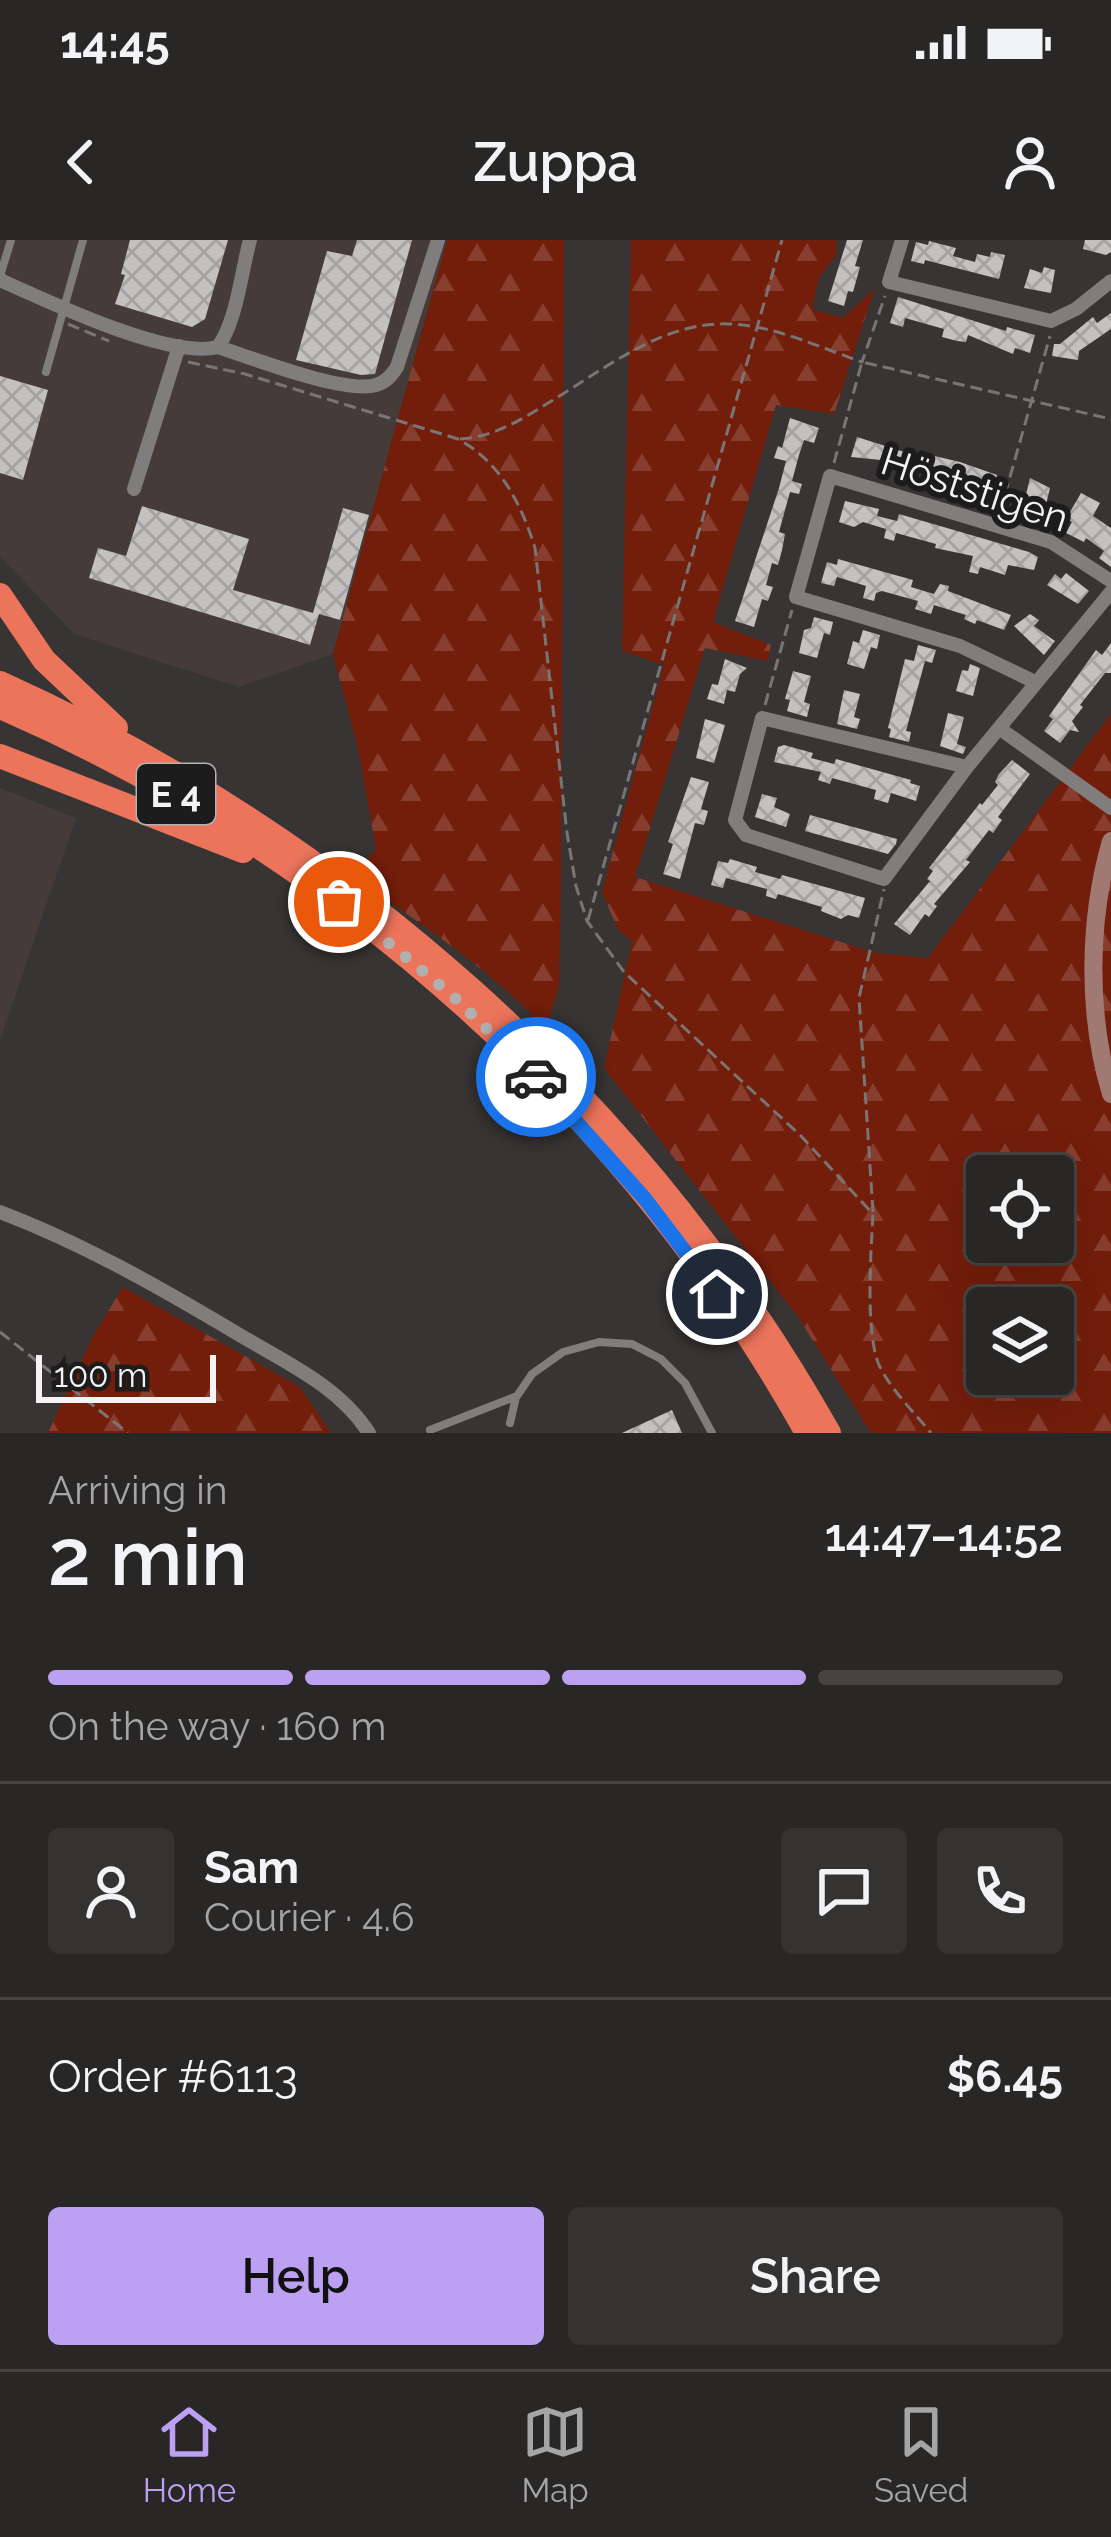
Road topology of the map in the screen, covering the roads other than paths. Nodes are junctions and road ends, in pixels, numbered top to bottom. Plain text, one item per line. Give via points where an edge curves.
1 (11, 240) edge
2 (82, 240) edge
3 (250, 240) edge
4 (438, 240) edge
5 (902, 240) edge
6 (0, 278) edge
7 (1111, 281) edge
8 (62, 314) junction
9 (218, 347) junction
10 (177, 352) junction
11 (46, 372) dead end
12 (134, 488) dead end
13 (1111, 581) edge
14 (1111, 592) edge
15 (0, 596) edge
16 (1035, 682) junction
17 (0, 683) edge
18 (0, 707) edge
19 (999, 728) junction
20 (138, 750) junction
21 (0, 756) edge
22 (968, 767) junction
23 (1111, 808) edge
24 (1111, 841) edge
25 (339, 902) junction
26 (1111, 1094) edge
27 (0, 1212) edge
28 (517, 1396) junction
29 (510, 1423) dead end
30 (430, 1430) dead end
31 (369, 1433) edge
32 (712, 1433) edge
33 (807, 1433) edge
34 (829, 1433) edge

1 - 6 lane
2 - 8 lane
3 - 9 street via 232,322
4 - 9 street via 401,355 384,382 341,385
5 - 7 street via 890,281 1052,321
6 - 8 street
8 - 10 street
8 - 11 lane
9 - 10 street
10 - 12 street
13 - 16 street, Höststigen via 1051,542 830,476 796,596 959,646
14 - 16 street
15 - 20 highway via 44,660
16 - 19 street
17 - 20 highway, E 4
18 - 25 highway, E 4 via 169,790
19 - 22 street
19 - 23 street
20 - 34 highway, E 4 via 351,888 522,1035 710,1252
21 - 25 highway via 218,839
22 - 22 street via 762,718 735,820 746,835 884,879
24 - 26 street via 1094,991
25 - 33 highway, E 4 via 453,996 576,1117 697,1266
27 - 31 street via 137,1274 316,1380
28 - 29 lane
28 - 30 lane
28 - 32 lane via 562,1352 632,1344 685,1383

